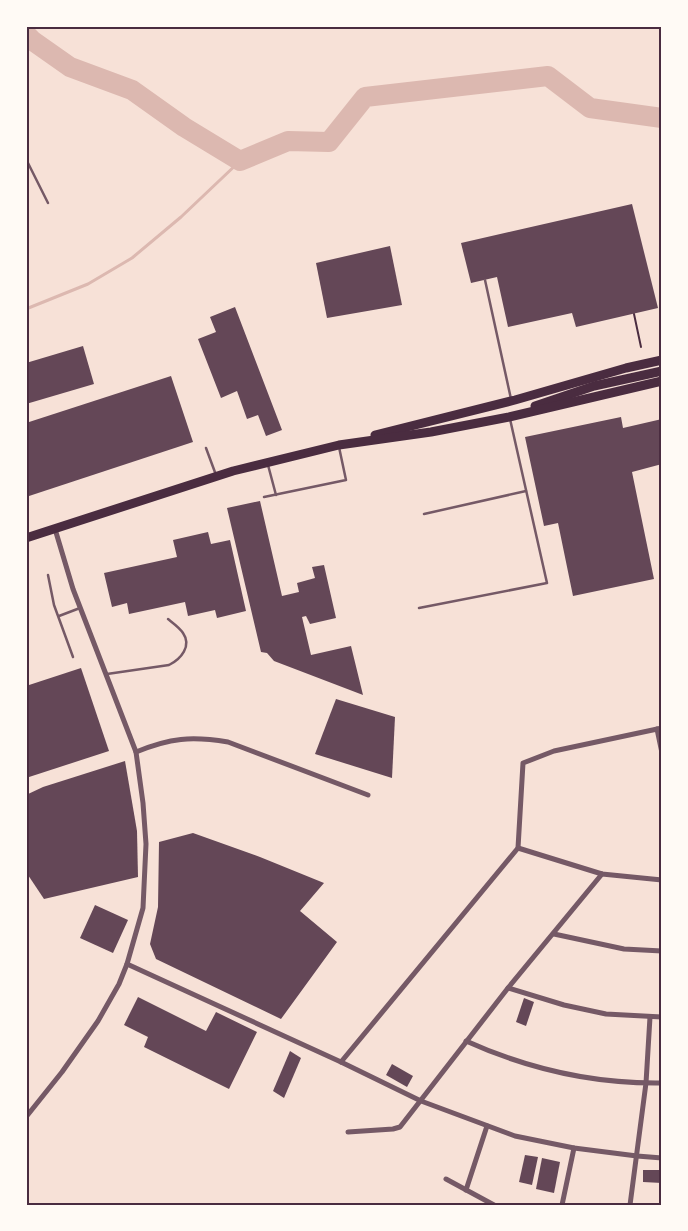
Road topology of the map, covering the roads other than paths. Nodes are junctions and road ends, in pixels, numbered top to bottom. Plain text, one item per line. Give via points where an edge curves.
1 (26, 159) edge
2 (48, 202) dead end
3 (485, 280) dead end
4 (662, 360) edge
5 (662, 371) edge
6 (662, 381) edge
7 (511, 400) junction
8 (509, 417) junction
9 (339, 445) junction
10 (206, 448) dead end
11 (267, 464) junction
12 (216, 477) junction
13 (526, 491) junction
14 (276, 495) junction
15 (264, 497) dead end
16 (424, 514) dead end
17 (55, 529) junction
18 (26, 538) edge
19 (48, 575) dead end
20 (80, 608) junction
21 (419, 608) dead end
22 (58, 616) junction
23 (168, 619) dead end
24 (73, 657) dead end
25 (107, 674) junction
26 (659, 728) edge
27 (136, 752) junction
28 (662, 753) edge
29 (368, 795) dead end
30 (518, 848) junction
31 (602, 874) junction
32 (662, 880) edge
33 (554, 934) junction
34 (662, 951) edge
35 (127, 964) junction
36 (508, 988) junction
37 (650, 1017) junction
38 (662, 1017) edge
39 (466, 1042) junction
40 (341, 1062) junction
41 (646, 1083) junction
42 (662, 1084) edge
43 (421, 1101) junction
44 (26, 1117) edge
45 (487, 1126) junction
46 (348, 1132) dead end
47 (574, 1148) junction
48 (637, 1156) junction
49 (662, 1158) edge
50 (446, 1179) dead end
51 (466, 1190) junction
52 (494, 1205) edge
53 (562, 1205) edge
54 (630, 1205) edge

1 - 2 lane
3 - 7 lane
4 - 7 main road
5 - 8 main road via 594,386
6 - 8 main road
7 - 9 main road
8 - 9 main road
8 - 13 lane
9 - 11 main road
9 - 14 lane via 346,480
10 - 12 lane
11 - 12 main road
11 - 14 lane
12 - 17 main road
13 - 16 lane
13 - 21 lane via 547,583
14 - 15 lane
17 - 18 main road
17 - 20 street
19 - 22 lane
20 - 22 lane
20 - 25 street
22 - 24 lane
23 - 25 lane via 184,633 186,645 178,661
25 - 27 street
26 - 28 street
26 - 30 street via 554,751 523,764
27 - 29 street via 186,738 228,742
27 - 35 street via 143,803 143,908
30 - 31 street
30 - 40 street
31 - 32 street
31 - 33 street
33 - 34 street via 624,949
33 - 36 street
35 - 40 street
35 - 44 street via 98,1022
36 - 37 street via 606,1014
36 - 39 street
37 - 38 street
37 - 41 street
39 - 41 street via 498,1056 546,1070 596,1080
39 - 43 street
40 - 43 street
41 - 42 street
41 - 48 street
43 - 45 street
43 - 46 street via 400,1127 393,1130
45 - 47 street via 515,1136
45 - 51 street
47 - 48 street
47 - 53 street
48 - 49 street
48 - 54 street
50 - 51 street
51 - 52 street

